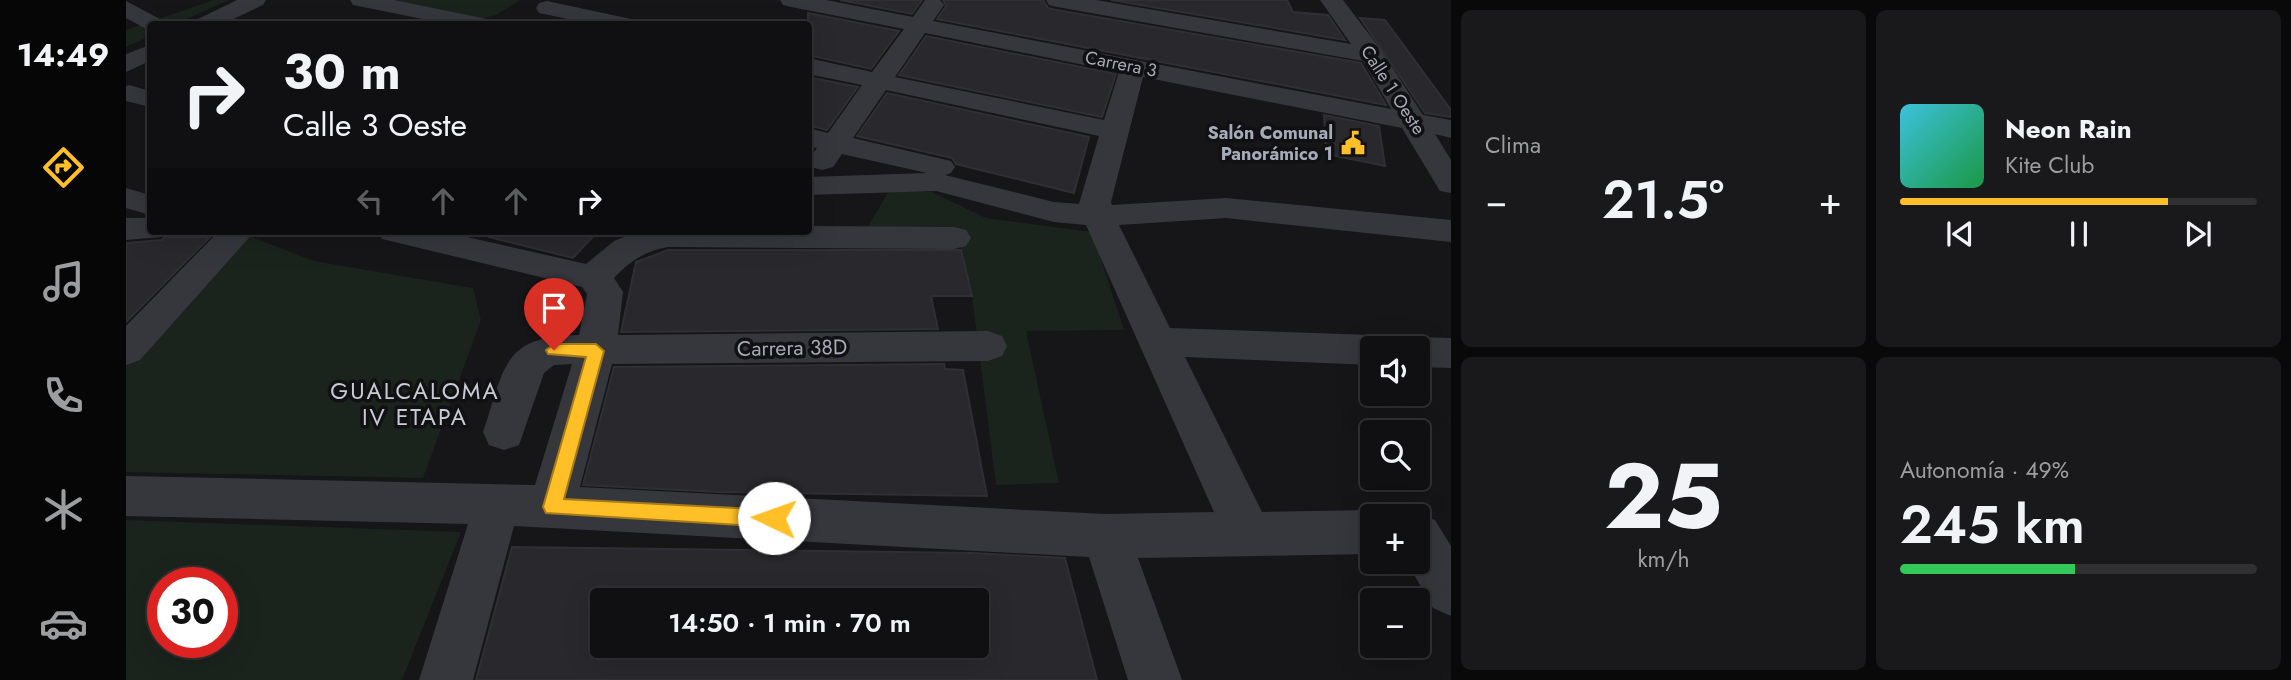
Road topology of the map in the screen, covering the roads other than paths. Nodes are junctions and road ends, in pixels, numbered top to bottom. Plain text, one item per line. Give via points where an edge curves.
1 (255, 0) edge
2 (361, 0) edge
3 (791, 0) edge
4 (937, 0) edge
5 (1057, 0) edge
6 (1305, 0) edge
7 (1333, 2) edge
8 (126, 8) edge
9 (546, 9) edge
10 (147, 21) edge
11 (212, 21) edge
12 (464, 21) edge
13 (608, 21) edge
14 (920, 24) junction
15 (147, 54) edge
16 (1372, 55) junction
17 (126, 64) edge
18 (812, 67) edge
19 (1133, 67) junction
20 (879, 81) junction
21 (1415, 122) junction
22 (1451, 129) edge
23 (1114, 131) junction
24 (821, 140) edge
25 (812, 166) edge
26 (1451, 184) edge
27 (812, 186) edge
28 (126, 198) edge
29 (147, 204) edge
30 (1097, 209) junction
31 (126, 229) edge
32 (147, 229) edge
33 (1451, 231) edge
34 (233, 235) edge
35 (411, 235) edge
36 (708, 235) edge
37 (799, 235) edge
38 (954, 238) dead end
39 (594, 278) junction
40 (131, 338) edge
41 (1158, 342) junction
42 (988, 346) dead end
43 (1360, 350) edge
44 (596, 351) junction
45 (1430, 352) edge
46 (1451, 353) edge
47 (504, 432) dead end
48 (126, 496) edge
49 (497, 504) junction
50 (552, 507) junction
51 (1360, 532) edge
52 (1451, 532) edge
53 (1430, 533) edge
54 (1248, 534) junction
55 (1106, 536) junction
56 (1430, 554) edge
57 (1451, 590) edge
58 (446, 680) edge
59 (1155, 680) edge

1 - 11 street
2 - 12 street
3 - 14 street, Carrera 3
4 - 14 street
5 - 16 street
6 - 7 street
7 - 16 street, Calle 1 Oeste
8 - 10 street
9 - 13 street
14 - 19 street, Carrera 3
14 - 20 street
15 - 17 street
16 - 21 street, Calle 1 Oeste
18 - 20 street
19 - 21 street, Carrera 3
19 - 23 street
20 - 23 street
20 - 24 street
21 - 22 street, Carrera 3
21 - 26 street, Calle 1 Oeste
23 - 30 street
24 - 25 street
24 - 30 street
27 - 30 street via 937,182 1029,208
28 - 29 street
30 - 33 street via 1226,208
30 - 41 street
31 - 32 street
34 - 40 street
35 - 39 street
36 - 39 street via 643,241 617,252
37 - 38 street
39 - 44 street via 605,292
41 - 43 street
41 - 54 street
42 - 44 street, Carrera 38D
44 - 47 street, Carrera 38D via 554,350 537,355 526,366
44 - 50 street
45 - 46 street
48 - 49 street
49 - 50 street
49 - 58 street
50 - 55 street
51 - 54 street
52 - 53 street
54 - 55 street
55 - 59 street
56 - 57 street

